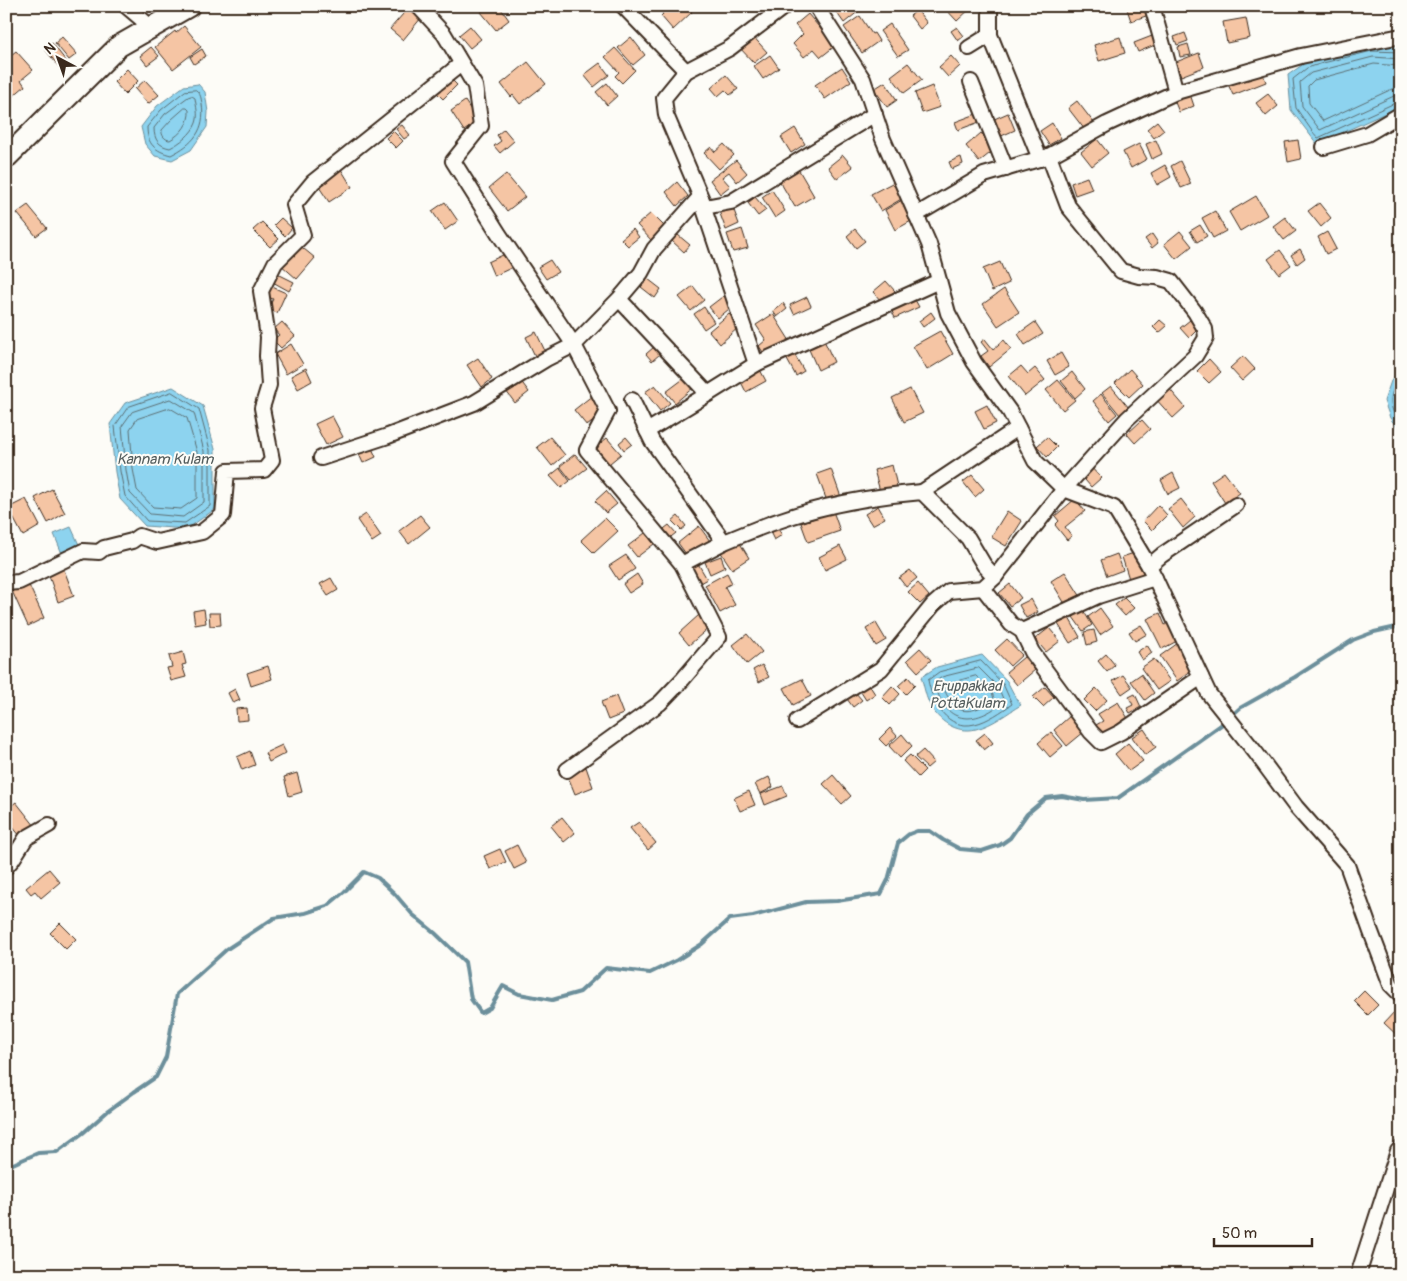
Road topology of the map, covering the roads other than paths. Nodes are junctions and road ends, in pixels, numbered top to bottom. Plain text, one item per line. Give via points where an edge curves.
1 (126, 6) edge
2 (189, 6) edge
3 (418, 6) edge
4 (623, 6) edge
5 (785, 6) edge
6 (816, 6) edge
7 (990, 6) edge
8 (1152, 6) edge
9 (152, 28) junction
10 (990, 35) junction
11 (1401, 36) edge
12 (969, 48) dead end
13 (462, 64) junction
14 (686, 71) junction
15 (971, 82) dead end
16 (1176, 92) junction
17 (875, 114) junction
18 (1401, 114) edge
19 (1324, 147) dead end
20 (6, 158) edge
21 (1044, 158) junction
22 (1006, 169) junction
23 (700, 197) junction
24 (916, 216) junction
25 (939, 281) junction
26 (619, 299) junction
27 (574, 345) junction
28 (756, 364) junction
29 (708, 394) junction
30 (632, 400) dead end
31 (1018, 428) junction
32 (647, 431) junction
33 (321, 458) dead end
34 (1064, 489) junction
35 (922, 492) junction
36 (1236, 505) dead end
37 (724, 542) junction
38 (682, 564) junction
39 (1152, 572) junction
40 (995, 577) junction
41 (6, 583) edge
42 (983, 588) junction
43 (1022, 631) junction
44 (1201, 678) junction
45 (797, 720) dead end
46 (567, 770) dead end
47 (49, 824) dead end
48 (6, 867) edge
49 (1401, 995) edge
50 (1401, 1148) edge
51 (1358, 1275) edge

1 - 9 street
2 - 9 main road
3 - 13 street via 444,34
4 - 14 street
5 - 14 street via 730,48
6 - 17 street via 863,79
7 - 10 street
8 - 16 street
9 - 20 main road via 119,46
10 - 12 street
10 - 21 street
11 - 16 street via 1301,56
13 - 27 street via 475,86 481,126 453,161
13 - 41 street via 313,182 294,205 303,235 275,263 261,291 268,337 269,385 262,408 272,460 264,470 226,471 223,515 202,532 157,542 139,536 99,552 83,551 19,582
14 - 23 street via 664,98 666,115
15 - 22 street
16 - 21 street via 1106,124
17 - 23 street via 731,202 705,207
17 - 24 street
18 - 19 street via 1368,134
21 - 22 street
21 - 34 street via 1068,206 1121,271 1172,281 1195,312 1205,329 1206,338 1195,356 1126,419
22 - 24 street via 984,176
23 - 26 street via 654,249
23 - 28 street
24 - 25 street via 929,244
25 - 28 street
25 - 31 street via 948,313 974,362
26 - 27 street
26 - 29 street
27 - 33 street via 474,403
27 - 38 street via 608,411 587,450
28 - 29 street
29 - 32 street
30 - 32 street
31 - 34 street via 1035,461
31 - 35 street
32 - 37 street
34 - 39 street via 1114,508
34 - 40 street
35 - 37 street via 889,494 835,505 779,520
35 - 40 street via 968,538
36 - 39 street via 1162,555
37 - 38 street
38 - 46 street via 719,637 660,703
39 - 43 street
39 - 44 street
40 - 42 street
42 - 43 street via 1011,624
42 - 45 street via 949,591 933,604 881,668
43 - 44 street via 1032,652 1101,742
44 - 49 street via 1209,694 1296,807 1347,865 1391,985
47 - 48 street via 26,838
50 - 51 street

